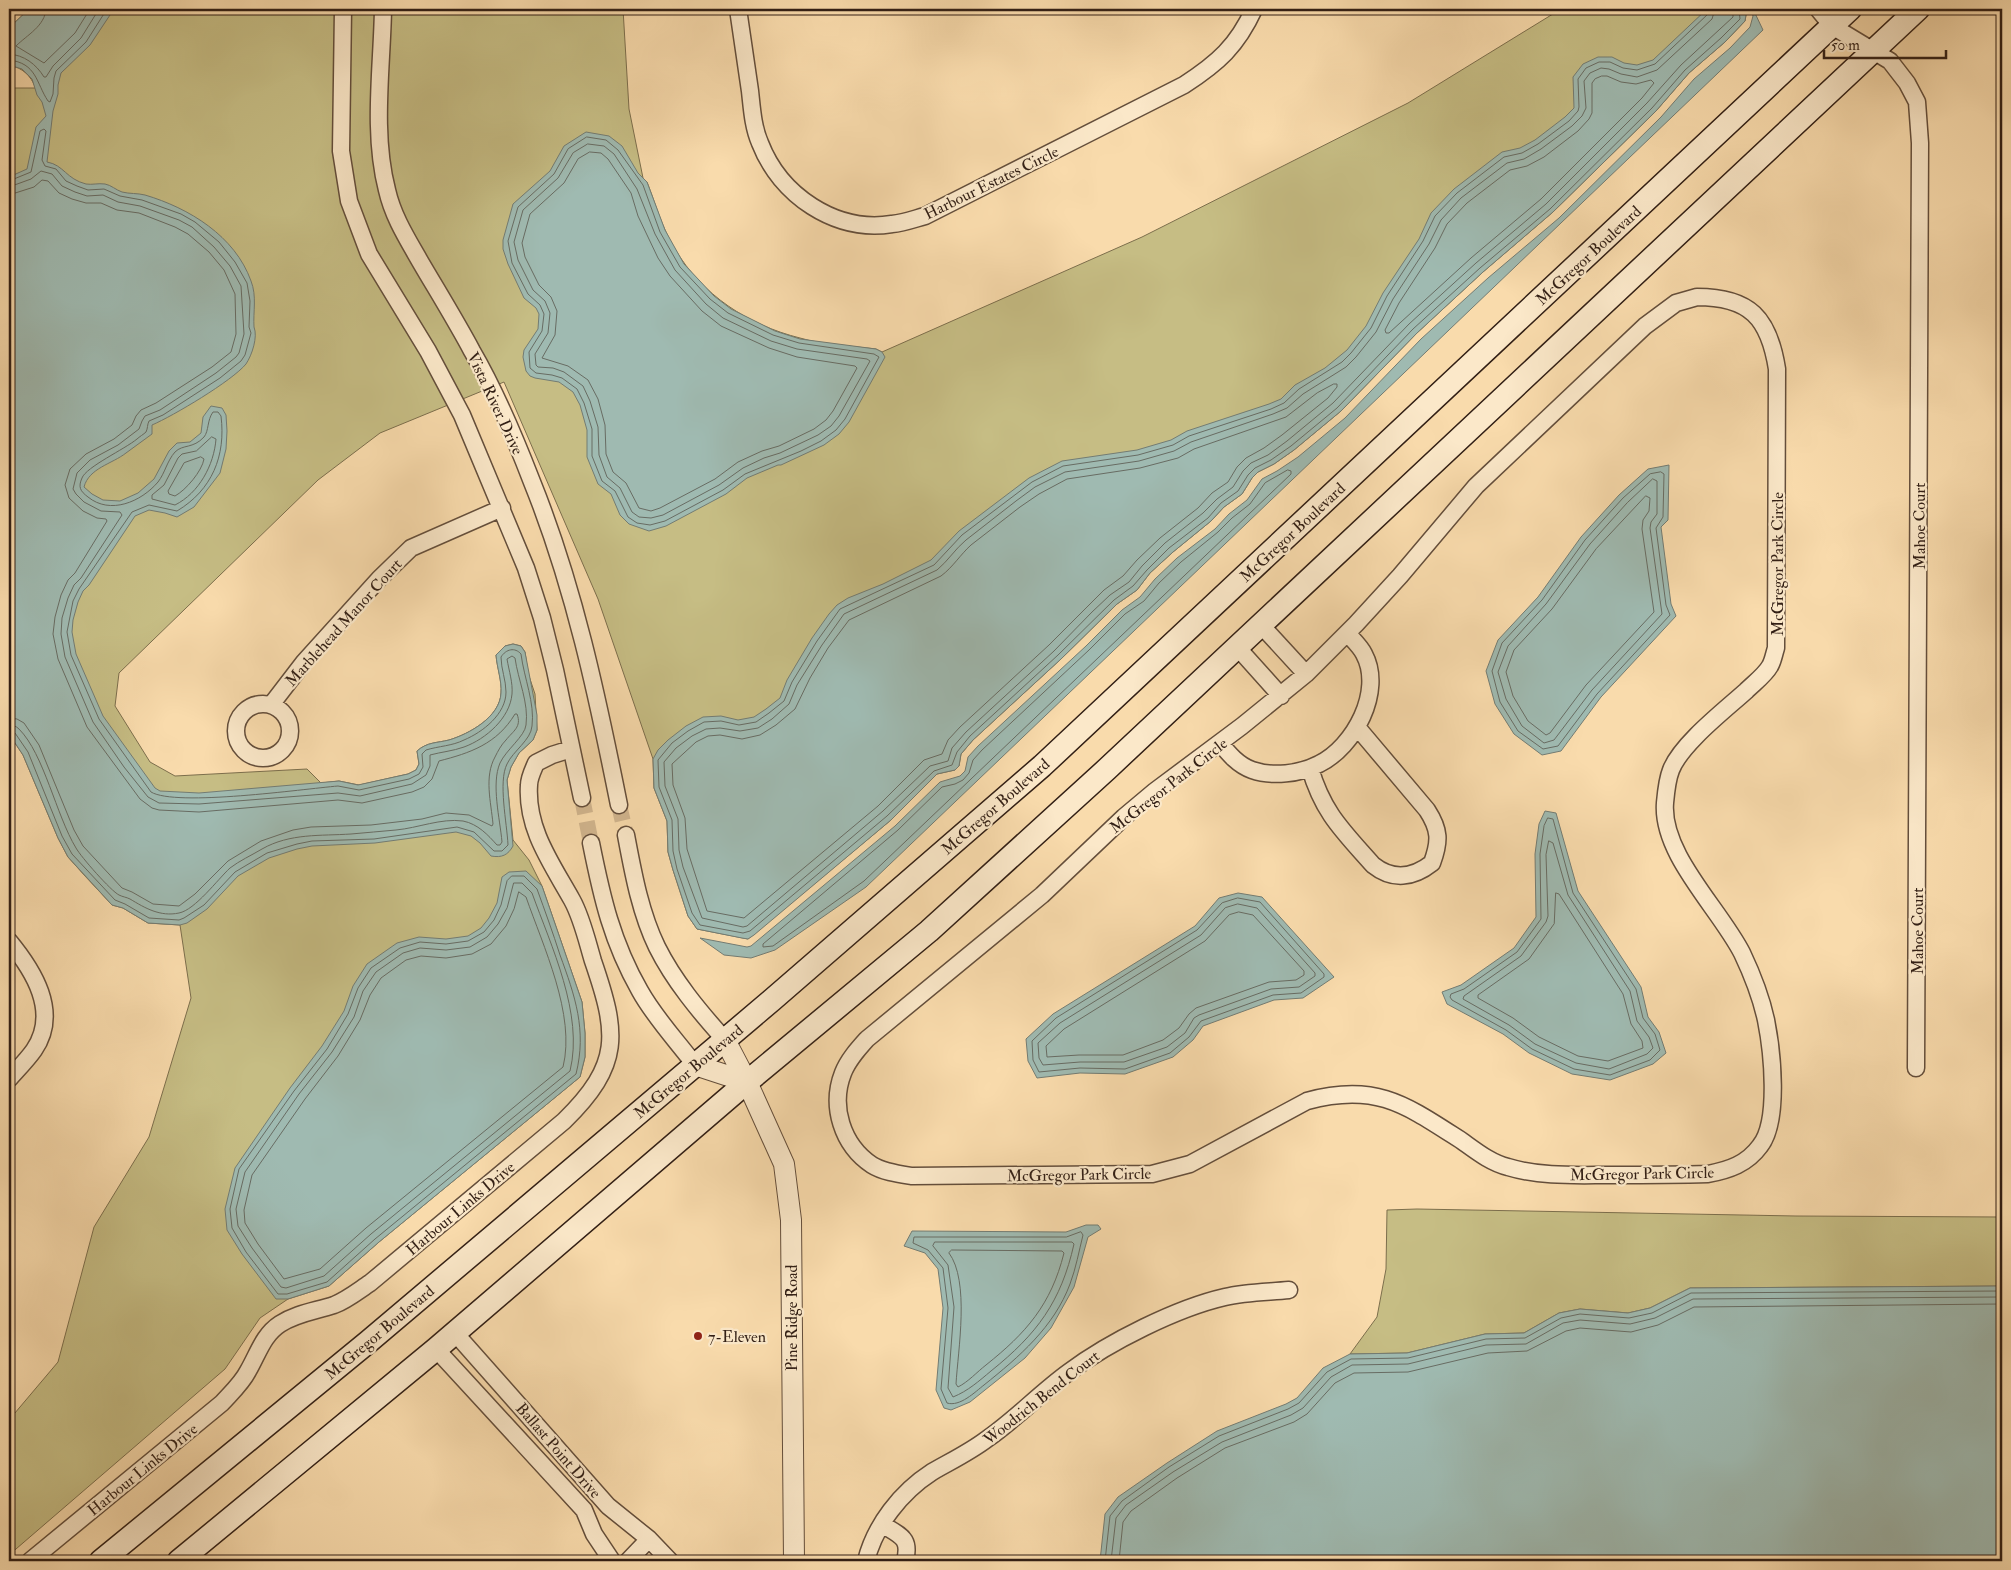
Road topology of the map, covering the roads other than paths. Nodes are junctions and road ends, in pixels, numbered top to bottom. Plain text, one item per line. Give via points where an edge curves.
1 (344, 9) edge
2 (383, 9) edge
3 (738, 9) edge
4 (1254, 9) edge
5 (1850, 9) edge
6 (1918, 9) edge
7 (1825, 17) edge
8 (1873, 51) junction
9 (502, 508) junction
10 (1261, 625) junction
11 (1347, 633) junction
12 (1238, 647) junction
13 (1306, 674) junction
14 (1281, 696) junction
15 (271, 705) dead end
16 (1356, 727) junction
17 (1220, 743) junction
18 (572, 749) junction
19 (1310, 768) junction
20 (582, 798) tunnel mouth
21 (619, 805) tunnel mouth
22 (626, 835) tunnel mouth
23 (591, 843) tunnel mouth
24 (9, 941) edge
25 (725, 1040) junction
26 (696, 1064) junction
27 (1916, 1068) dead end
28 (9, 1079) edge
29 (747, 1082) junction
30 (1289, 1290) dead end
31 (454, 1333) junction
32 (436, 1349) junction
33 (588, 1482) junction
34 (571, 1496) junction
35 (882, 1524) junction
36 (649, 1539) junction
37 (30, 1561) edge
38 (101, 1561) edge
39 (179, 1561) edge
40 (612, 1561) edge
41 (628, 1561) edge
42 (670, 1561) edge
43 (794, 1561) edge
44 (866, 1561) edge
45 (905, 1561) edge

1 - 9 street via 341,151 349,201 369,254 462,414
2 - 21 street, Vista River Drive via 379,117 387,193 403,232 494,393 533,482 586,649
3 - 4 street, Harbour Estates Circle via 754,121 768,160 794,194 812,207 833,217 872,225 891,225 932,213 1184,84 1232,47
5 - 7 main road, McGregor Boulevard
6 - 8 main road
7 - 8 street, Mahoe Court
7 - 25 main road, McGregor Boulevard via 1042,766
8 - 10 main road
8 - 27 street, Mahoe Court via 1890,60 1918,102 1920,143
9 - 15 street, Marblehead Manor Court via 411,548 304,662
9 - 18 street via 542,618
10 - 12 main road
10 - 13 street
11 - 13 street, McGregor Park Circle
11 - 16 street via 1364,654 1370,684 1368,704
11 - 17 street, McGregor Park Circle via 1476,486 1659,314 1676,303 1697,297 1718,297 1738,303 1752,312 1765,327 1774,348 1778,370 1776,648 1770,666 1758,680 1682,752 1671,769 1665,807 1673,845 1733,936 1752,976 1766,1020 1773,1104 1761,1146 1746,1161 1728,1170 1708,1174 1564,1175 1524,1171 1505,1167 1486,1157 1427,1119 1390,1100 1350,1093 1307,1102 1190,1164 1152,1174 912,1176 872,1165 844,1134 838,1113 843,1073 854,1054 867,1039 1042,895 1124,817
12 - 14 street
12 - 29 main road via 929,932
13 - 14 street, McGregor Park Circle
14 - 17 street, McGregor Park Circle
16 - 19 street via 1337,751
16 - 19 street via 1428,810 1436,824 1438,837 1432,863 1421,872 1408,876 1381,872 1330,816 1316,790
17 - 19 street via 1236,761 1251,770 1284,774
18 - 20 street
18 - 37 street, Harbour Links Drive via 536,763 529,784 532,811 542,847 574,902 610,1018 608,1058 593,1091 564,1121 370,1283 334,1305 297,1315 279,1324 266,1337 238,1386 222,1403
22 - 25 street via 639,893 656,945 686,994
23 - 26 street via 604,906 619,950 640,992
24 - 28 street via 39,985 44,1011 42,1032 35,1049
25 - 26 main road, McGregor Boulevard
25 - 29 street, Pine Ridge Road
26 - 29 street
26 - 38 main road, McGregor Boulevard
29 - 31 main road
29 - 43 street, Pine Ridge Road via 784,1164 790,1214
30 - 35 street, Woodrich Bend Court via 1226,1297 1206,1303 1168,1317 1086,1359 991,1437 918,1483 900,1499
31 - 32 main road
31 - 33 street, Ballast Point Drive
32 - 34 street, Ballast Point Drive
32 - 39 main road
33 - 34 street
33 - 36 street, Ballast Point Drive via 608,1506
34 - 40 street, Ballast Point Drive via 584,1510 594,1534
35 - 44 street, Woodrich Bend Court
35 - 45 street via 903,1536 908,1546
36 - 41 street
36 - 42 street, Ballast Point Drive

